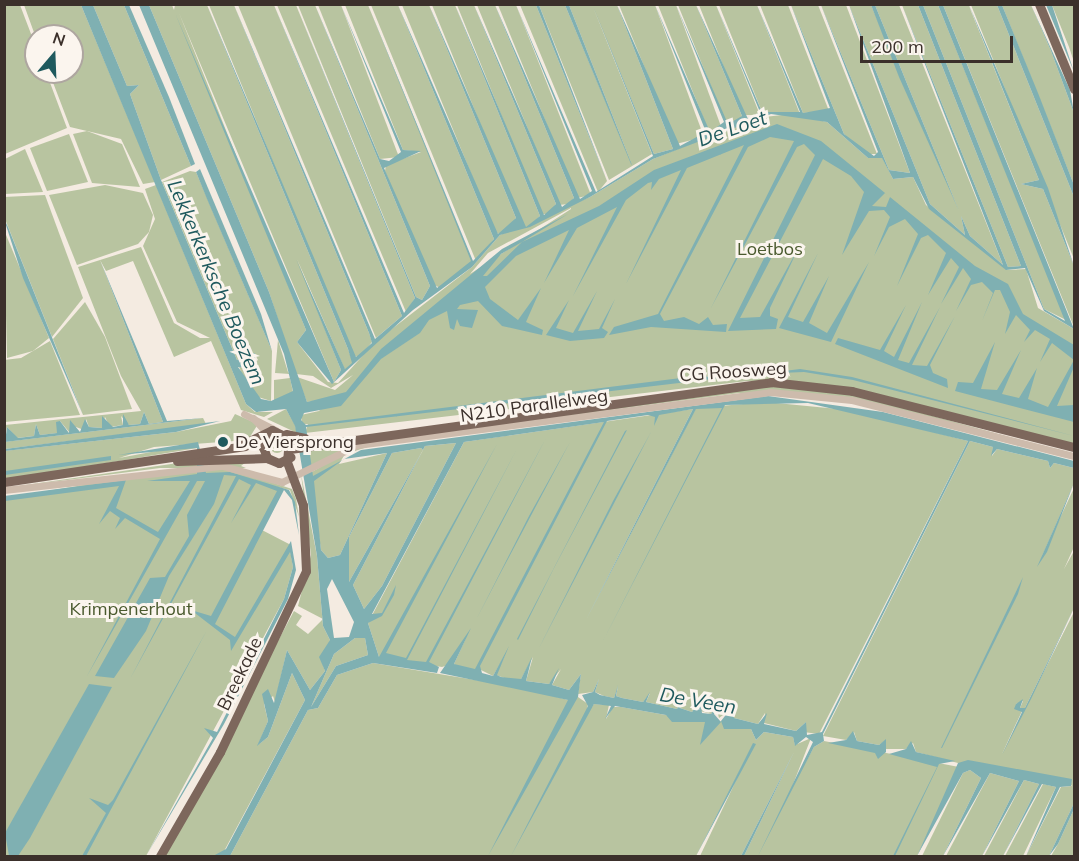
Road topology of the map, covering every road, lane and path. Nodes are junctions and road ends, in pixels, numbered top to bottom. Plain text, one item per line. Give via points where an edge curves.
1 (1039, 4) edge
2 (1074, 89) edge
3 (244, 414) dead end
4 (267, 435) junction
5 (295, 446) junction
6 (1074, 447) edge
7 (266, 455) junction
8 (1074, 456) edge
9 (201, 460) junction
10 (294, 474) junction
11 (4, 482) edge
12 (4, 490) edge
13 (160, 856) edge

1 - 2 main road
3 - 4 street via 253,418
4 - 5 main road
4 - 7 main road
4 - 9 main road
5 - 6 main road, CG Roosweg via 782,382 860,393
5 - 7 main road
5 - 10 main road, Breekade
7 - 9 main road
8 - 10 street, N210 Parallelweg via 861,402 782,392 357,445 313,469
9 - 10 street, N210 Parallelweg via 279,482
9 - 11 main road
9 - 12 street, N210 Parallelweg
10 - 13 main road, Breekade via 308,556 301,591 213,767

